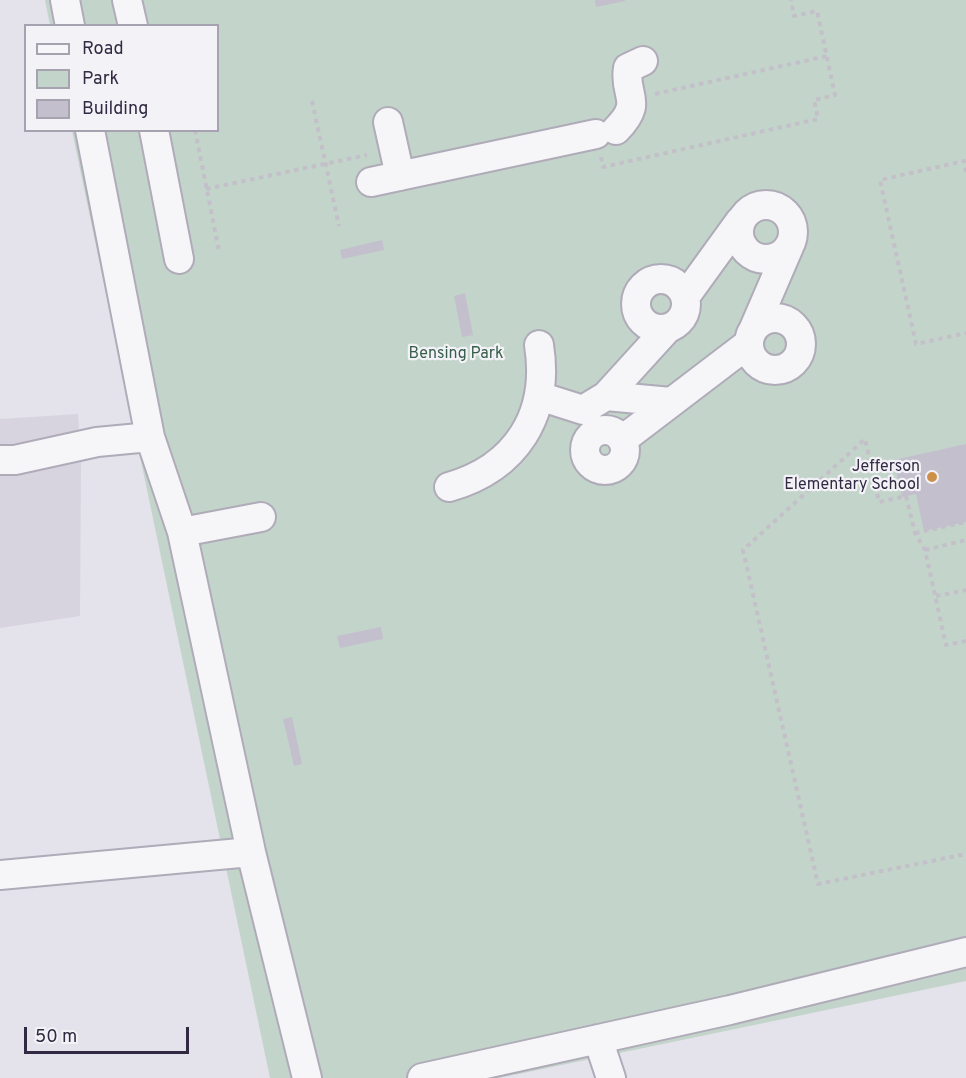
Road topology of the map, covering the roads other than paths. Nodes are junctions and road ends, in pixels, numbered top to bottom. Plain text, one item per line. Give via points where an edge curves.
1 (65, 0) edge
2 (128, 0) edge
3 (70, 24) edge
4 (133, 24) edge
5 (643, 61) dead end
6 (388, 122) dead end
7 (90, 132) edge
8 (154, 132) edge
9 (369, 169) road end
10 (400, 176) junction
11 (740, 221) junction
12 (789, 247) junction
13 (179, 259) dead end
14 (685, 297) junction
15 (667, 329) junction
16 (539, 345) dead end
17 (539, 396) junction
18 (606, 396) junction
19 (671, 402) junction
20 (150, 436) junction
21 (622, 440) dead end
22 (0, 460) edge
23 (448, 487) dead end
24 (261, 517) dead end
25 (182, 532) junction
26 (251, 852) junction
27 (0, 875) edge
28 (966, 952) edge
29 (598, 1039) junction
30 (307, 1078) edge
31 (422, 1078) edge
32 (611, 1078) edge

1 - 3 lane
2 - 4 lane
5 - 10 lane via 628,68 632,99 626,120 604,137
6 - 10 lane
7 - 20 lane
8 - 13 lane
9 - 10 lane
11 - 12 lane via 739,239 749,254 766,260
11 - 12 lane via 745,213 761,205 779,208 794,230
11 - 14 lane
12 - 19 lane via 751,336
14 - 15 lane via 685,313
14 - 15 lane via 668,280 652,281 639,292 636,308 644,323
15 - 18 lane
16 - 17 lane via 543,368
17 - 18 lane via 583,410
17 - 23 lane via 530,423 505,459 488,472
18 - 19 lane
19 - 21 lane
20 - 22 lane
20 - 25 lane
24 - 25 lane
25 - 26 lane
26 - 27 lane
26 - 30 lane
28 - 29 lane
29 - 31 lane
29 - 32 lane

